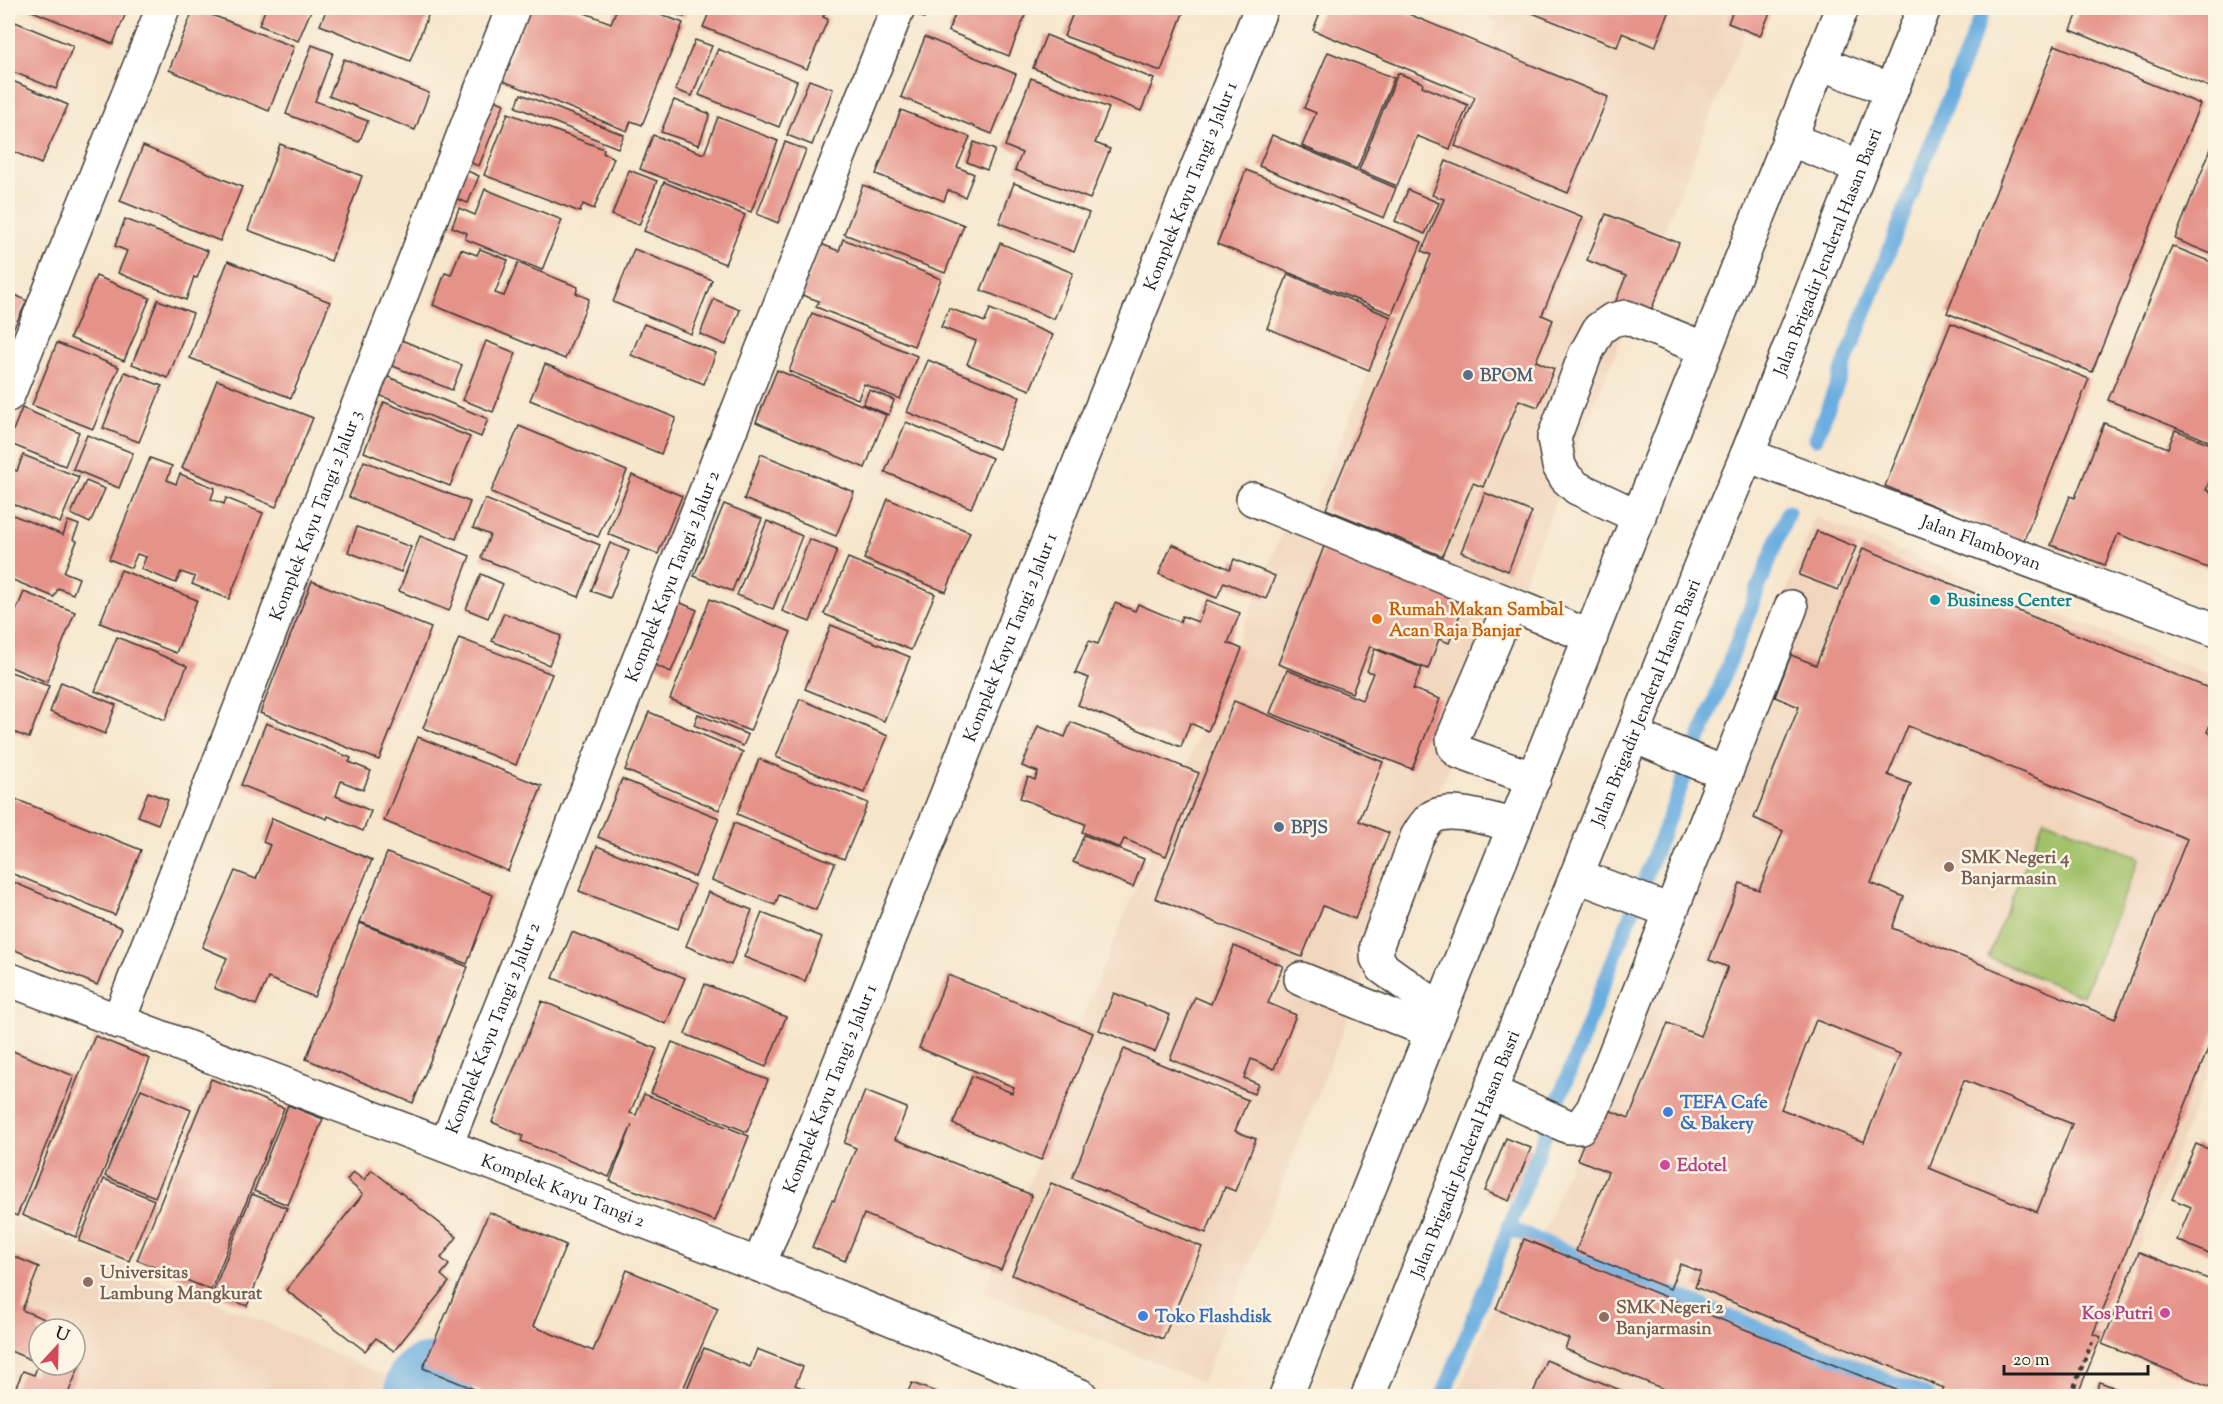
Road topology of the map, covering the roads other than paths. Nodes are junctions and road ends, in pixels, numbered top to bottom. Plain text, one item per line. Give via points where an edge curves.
1 (163, 8) edge
2 (513, 8) edge
3 (898, 8) edge
4 (1260, 8) edge
5 (1842, 8) edge
6 (1924, 8) edge
7 (1820, 63) junction
8 (1891, 90) junction
9 (1790, 139) junction
10 (1861, 167) junction
11 (1706, 349) junction
12 (8, 395) edge
13 (1747, 455) junction
14 (1253, 499) dead end
15 (1639, 517) junction
16 (1510, 604) junction
17 (1791, 607) dead end
18 (2216, 630) edge
19 (1591, 637) junction
20 (1634, 736) junction
21 (1703, 764) junction
22 (1534, 778) junction
23 (1515, 825) junction
24 (1578, 876) junction
25 (1666, 910) junction
26 (8, 979) edge
27 (1301, 979) dead end
28 (1437, 1021) junction
29 (118, 1022) junction
30 (1491, 1092) junction
31 (447, 1144) junction
32 (759, 1265) junction
33 (1081, 1396) edge
34 (1286, 1396) edge
35 (1368, 1396) edge

1 - 12 main road
2 - 29 main road, Komplek Kayu Tangi 2 Jalur 3
3 - 31 main road, Komplek Kayu Tangi 2 Jalur 2
4 - 32 main road, Komplek Kayu Tangi 2 Jalur 1
5 - 7 main road
6 - 8 main road, Jalan Brigadir Jenderal Hasan Basri
7 - 8 main road
7 - 9 main road
8 - 10 main road, Jalan Brigadir Jenderal Hasan Basri
9 - 10 main road
9 - 11 main road
10 - 13 main road, Jalan Brigadir Jenderal Hasan Basri
11 - 15 main road
11 - 15 main road via 1626,317 1599,329 1585,355 1554,438 1559,466 1577,488
13 - 18 main road, Jalan Flamboyan
13 - 20 main road, Jalan Brigadir Jenderal Hasan Basri
14 - 16 main road
15 - 19 main road
16 - 19 main road
16 - 22 main road via 1453,738 1454,746 1459,752
17 - 21 main road
19 - 22 main road
20 - 21 main road
20 - 24 main road, Jalan Brigadir Jenderal Hasan Basri
21 - 25 main road
22 - 23 main road
23 - 28 main road
23 - 28 main road via 1448,812 1433,816 1417,837 1377,945 1377,958
24 - 25 main road
24 - 30 main road, Jalan Brigadir Jenderal Hasan Basri
25 - 30 main road via 1593,1109 1580,1127 1569,1127
26 - 29 main road, Komplek Kayu Tangi 2
27 - 28 main road
28 - 34 main road
29 - 31 main road, Komplek Kayu Tangi 2
30 - 35 main road, Jalan Brigadir Jenderal Hasan Basri
31 - 32 main road, Komplek Kayu Tangi 2
32 - 33 main road, Komplek Kayu Tangi 2

